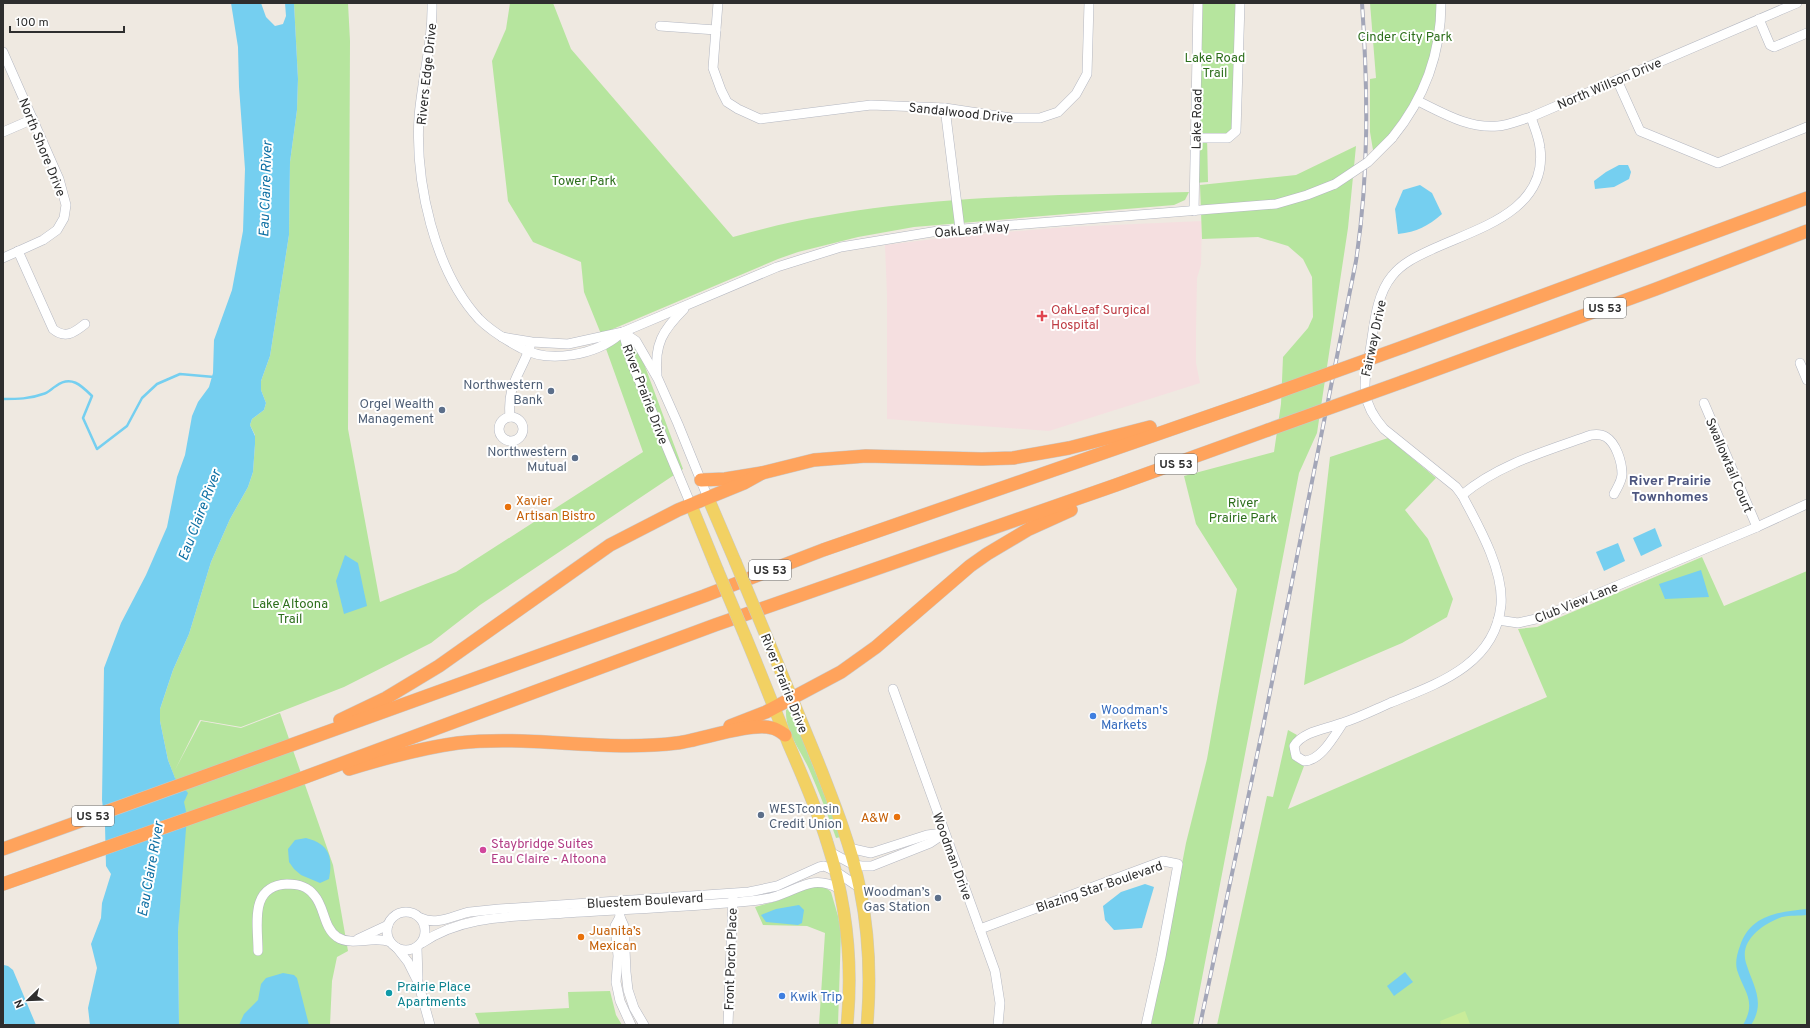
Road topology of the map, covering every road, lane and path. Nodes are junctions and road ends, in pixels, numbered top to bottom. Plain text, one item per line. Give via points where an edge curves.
1 (432, 3) edge
2 (718, 3) edge
3 (1090, 3) edge
4 (1198, 3) edge
5 (1240, 3) edge
6 (1441, 3) edge
7 (1797, 3) edge
8 (1759, 19) junction
9 (660, 26) dead end
10 (716, 30) junction
11 (1807, 33) edge
12 (3, 52) edge
13 (1617, 80) junction
14 (1418, 101) junction
15 (945, 108) junction
16 (1531, 116) junction
17 (33, 119) junction
18 (1807, 127) edge
19 (3, 132) edge
20 (1195, 138) junction
21 (1807, 198) edge
22 (1194, 211) junction
23 (960, 229) junction
24 (1807, 231) edge
25 (18, 251) junction
26 (3, 258) edge
27 (688, 305) junction
28 (85, 324) dead end
29 (623, 332) junction
30 (502, 337) junction
31 (532, 342) junction
32 (528, 352) junction
33 (1800, 363) dead end
34 (658, 379) junction
35 (1807, 380) edge
36 (1704, 403) dead end
37 (510, 417) dead end
38 (1203, 417) junction
39 (762, 473) junction
40 (701, 480) junction
41 (1116, 485) junction
42 (1614, 494) dead end
43 (1462, 495) junction
44 (708, 498) junction
45 (1807, 504) edge
46 (691, 505) junction
47 (1756, 527) junction
48 (1498, 620) junction
49 (893, 689) dead end
50 (792, 699) junction
51 (775, 708) junction
52 (1343, 723) junction
53 (716, 734) junction
54 (785, 735) junction
55 (275, 752) junction
56 (277, 787) junction
57 (944, 833) junction
58 (849, 848) junction
59 (3, 849) edge
60 (830, 852) junction
61 (854, 865) junction
62 (835, 870) junction
63 (3, 884) edge
64 (838, 888) junction
65 (860, 888) junction
66 (733, 898) junction
67 (619, 909) junction
68 (421, 918) junction
69 (388, 925) junction
70 (980, 929) junction
71 (356, 940) junction
72 (394, 945) junction
73 (419, 945) junction
74 (258, 952) dead end
75 (418, 982) junction
76 (430, 1025) edge
77 (631, 1025) edge
78 (644, 1025) edge
79 (728, 1025) edge
80 (847, 1025) edge
81 (867, 1025) edge
82 (998, 1025) edge
83 (1146, 1025) edge

1 - 30 street, Rivers Edge Drive via 431,34 419,118 425,201 439,248 464,300 480,320
2 - 10 street, Sandalwood Drive
3 - 15 street, Sandalwood Drive via 1087,74 1076,94 1058,112 1040,118 1011,118
4 - 20 street, Lake Road
5 - 20 street via 1236,131 1228,138
6 - 14 street, OakLeaf Way via 1436,54
7 - 8 street, North Willson Drive
8 - 11 street via 1770,45 1774,47
8 - 13 street, North Willson Drive
9 - 10 street
10 - 15 street, Sandalwood Drive via 713,68 721,90 728,102 738,110 760,119 871,105
12 - 17 street, North Shore Drive
13 - 16 street, North Willson Drive
13 - 18 street via 1640,131 1718,163
14 - 16 street, North Willson Drive via 1455,119 1485,126 1509,124
14 - 22 street, OakLeaf Way, bridge via 1392,138 1368,162 1335,184 1307,196 1276,204
15 - 23 street
16 - 43 street, Fairway Drive via 1538,136 1541,157 1537,179 1527,199 1510,214 1415,258 1392,276 1379,302 1364,379 1365,397 1373,416
17 - 19 street
17 - 25 street, North Shore Drive via 63,190 66,211 57,230 43,240
20 - 22 street, Lake Road
21 - 38 highway, US 53, bridge via 1403,347
22 - 23 street, OakLeaf Way
23 - 27 street, OakLeaf Way via 841,247 777,267
24 - 41 highway, US 53, bridge via 1649,292
25 - 26 street, North Shore Drive
25 - 28 street via 53,329 67,335
27 - 29 street, OakLeaf Way
27 - 34 street via 670,323 658,344
29 - 31 street, Rivers Edge Drive via 568,344
29 - 32 street, Rivers Edge Drive via 610,342 565,357 546,357
29 - 34 street, River Prairie Drive via 636,341
29 - 46 street, River Prairie Drive via 631,361
30 - 31 street, Rivers Edge Drive
30 - 32 street, Rivers Edge Drive
31 - 32 street
32 - 37 street via 512,384
33 - 35 street
34 - 40 street, River Prairie Drive
36 - 47 street, Swallowtail Court
38 - 39 highway via 1158,425 1034,455 982,459 866,456 805,462
38 - 55 highway, US 53 via 823,550 704,596
39 - 40 highway
39 - 44 highway
40 - 44 street, River Prairie Drive
41 - 50 highway via 987,554 876,647 841,672
41 - 56 highway, US 53 via 715,625
42 - 43 street via 1622,475 1621,465 1611,442 1606,436 1599,434 1509,466
43 - 48 street, Fairway Drive via 1496,570 1501,605
44 - 46 highway
44 - 50 main road, River Prairie Drive, bridge
45 - 47 street, Club View Lane
46 - 51 main road, River Prairie Drive, bridge
46 - 55 highway via 610,545 482,637 412,683
47 - 48 street, Club View Lane via 1540,618 1518,623
48 - 52 street via 1484,650 1460,671
49 - 57 street, Woodman Drive
50 - 51 highway
50 - 58 main road, River Prairie Drive
51 - 53 highway
51 - 54 main road, River Prairie Drive
52 - 52 street via 1310,733 1300,739 1294,746 1296,756 1304,761 1312,760
53 - 54 highway via 766,727
53 - 56 highway via 657,744 510,741 459,743 410,752
54 - 60 main road, River Prairie Drive via 816,809
55 - 59 highway, US 53
56 - 63 highway, US 53
57 - 58 street via 926,835 871,853
57 - 61 street via 930,843 872,866
57 - 70 street, Woodman Drive
58 - 61 main road, River Prairie Drive
60 - 61 street
60 - 62 main road, River Prairie Drive
61 - 65 main road, River Prairie Drive
62 - 64 main road, River Prairie Drive
62 - 65 street
62 - 66 street, Bluestem Boulevard via 819,867 777,886
64 - 66 street, Bluestem Boulevard via 824,882 812,882 777,896
64 - 80 main road, River Prairie Drive via 848,952
65 - 81 main road, River Prairie Drive via 868,951
66 - 67 street, Bluestem Boulevard
66 - 79 street, Front Porch Place
67 - 68 street, Bluestem Boulevard via 471,912 441,920
67 - 73 street, Bluestem Boulevard via 466,922 442,930
67 - 77 street via 615,926 618,956 616,982 620,1001
67 - 78 street via 624,926 628,990 634,1008
68 - 69 street, Bluestem Boulevard via 405,912 394,916
68 - 73 street via 426,930
69 - 71 street, Bluestem Boulevard
69 - 72 street via 388,937
70 - 82 street, Woodman Drive via 998,986
70 - 83 street, Blazing Star Boulevard via 1163,861 1178,864
71 - 72 street via 377,939
71 - 74 street via 341,939 331,931 317,900 310,891 298,884 284,884 268,891 258,902
72 - 73 street via 404,950
72 - 75 street via 408,962
73 - 75 street
75 - 76 street

